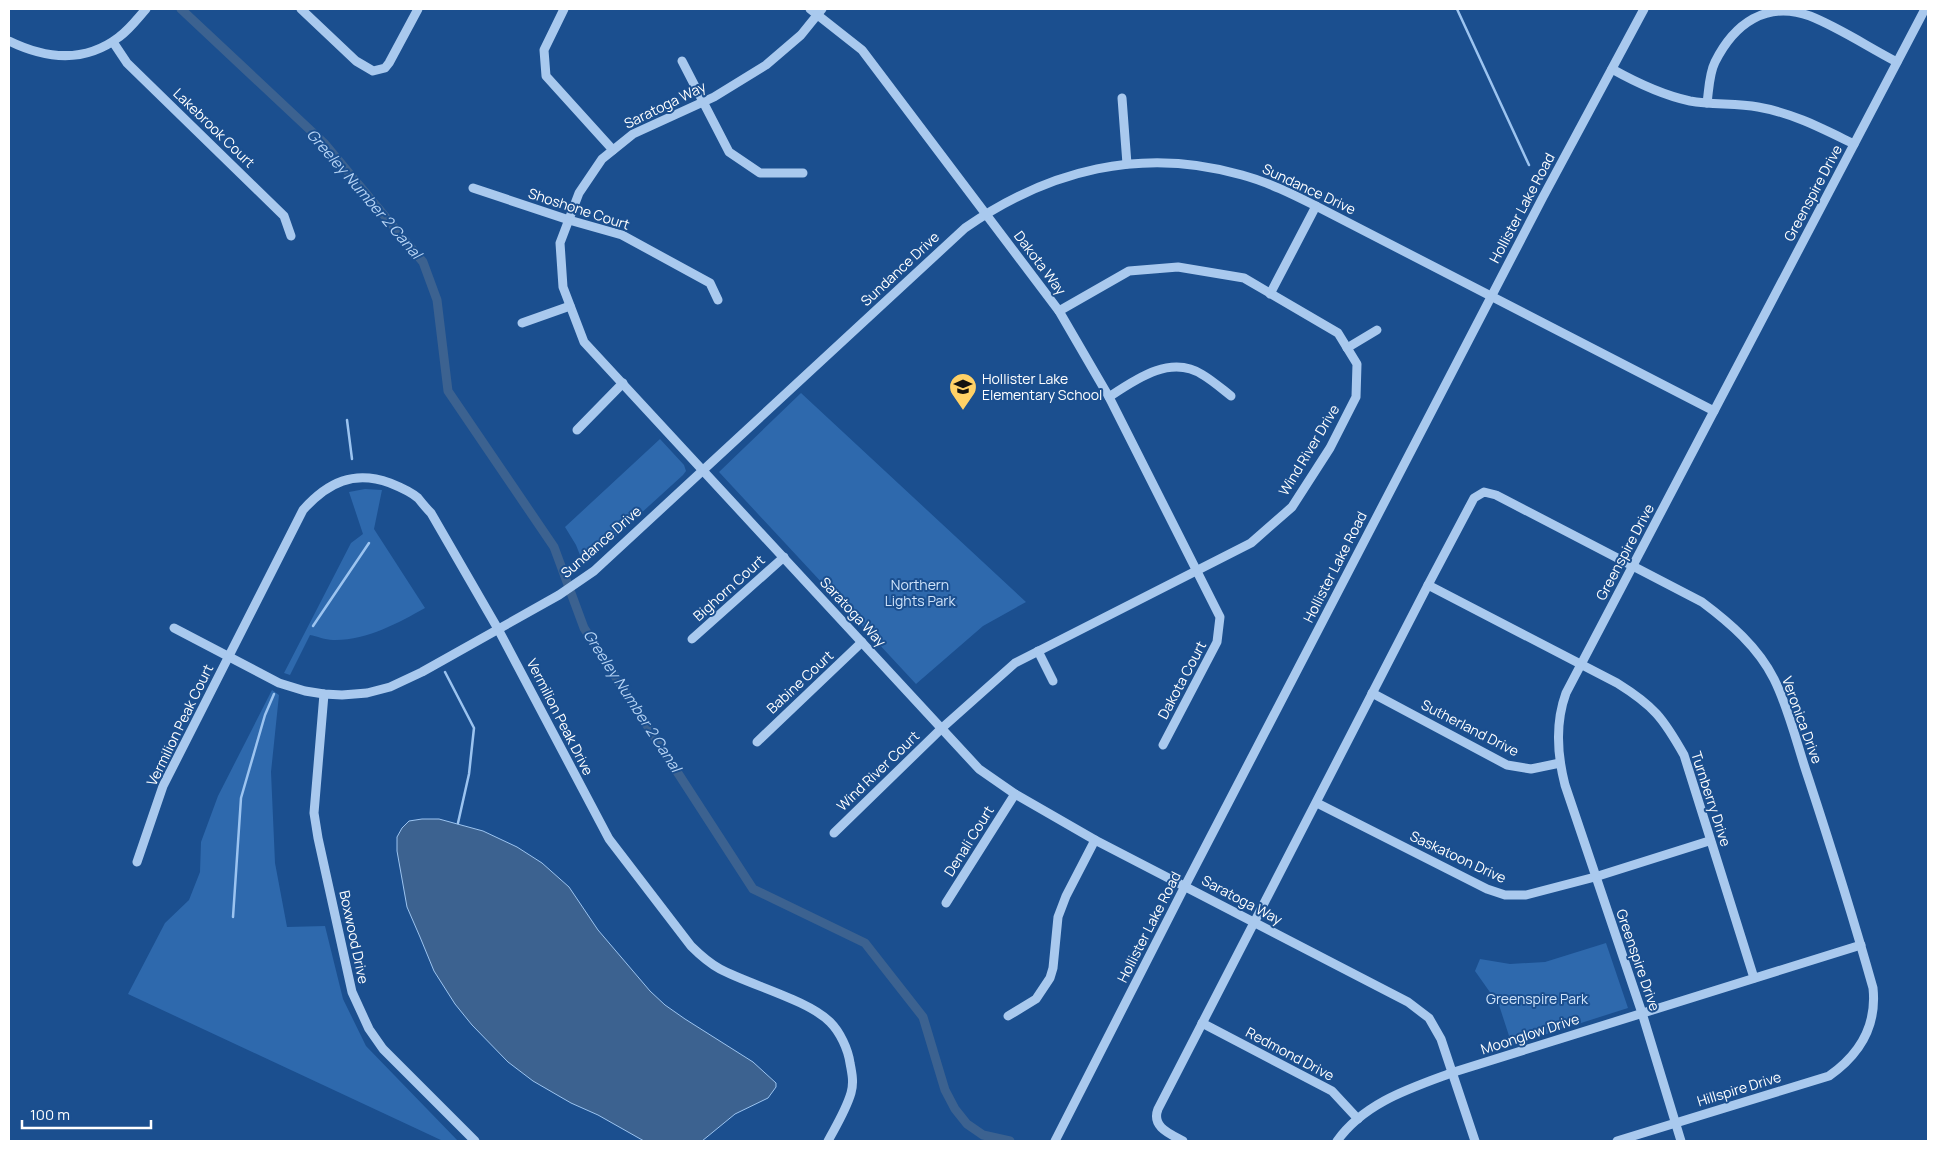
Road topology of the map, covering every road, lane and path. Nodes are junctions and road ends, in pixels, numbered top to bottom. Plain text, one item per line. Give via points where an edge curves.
1 (146, 9) edge
2 (301, 9) edge
3 (418, 9) edge
4 (564, 9) edge
5 (1644, 9) edge
6 (1925, 9) edge
7 (816, 10) edge
8 (9, 41) edge
9 (113, 42) junction
10 (682, 61) dead end
11 (1897, 62) junction
12 (1612, 69) junction
13 (1122, 98) dead end
14 (703, 102) junction
15 (1707, 103) junction
16 (1854, 144) junction
17 (613, 150) junction
18 (1127, 164) junction
19 (803, 173) dead end
20 (473, 188) dead end
21 (1316, 206) junction
22 (986, 214) junction
23 (569, 220) junction
24 (291, 236) dead end
25 (1270, 294) junction
26 (1491, 297) junction
27 (718, 300) dead end
28 (570, 306) junction
29 (1059, 311) junction
30 (522, 323) dead end
31 (1377, 330) dead end
32 (1347, 348) junction
33 (623, 383) junction
34 (1231, 396) dead end
35 (1109, 397) junction
36 (1714, 411) junction
37 (577, 430) dead end
38 (703, 469) junction
39 (784, 557) junction
40 (1634, 566) junction
41 (1197, 570) junction
42 (1428, 585) junction
43 (174, 628) dead end
44 (498, 629) junction
45 (692, 639) dead end
46 (862, 642) junction
47 (1038, 651) junction
48 (229, 657) junction
49 (1582, 664) junction
50 (1053, 681) dead end
51 (1372, 693) junction
52 (324, 694) junction
53 (942, 728) junction
54 (757, 742) dead end
55 (1163, 745) dead end
56 (1560, 763) junction
57 (1015, 794) junction
58 (1317, 803) junction
59 (834, 833) dead end
60 (1095, 840) junction
61 (1710, 841) junction
62 (137, 862) dead end
63 (1595, 877) junction
64 (1185, 886) junction
65 (946, 903) dead end
66 (1254, 922) junction
67 (1861, 945) junction
68 (1754, 978) junction
69 (1642, 1013) junction
70 (1008, 1016) dead end
71 (1202, 1023) junction
72 (1859, 1047) joint
73 (1454, 1072) junction
74 (1358, 1119) junction
75 (1675, 1123) junction
76 (475, 1141) edge
77 (828, 1141) edge
78 (1055, 1141) edge
79 (1183, 1141) edge
80 (1337, 1141) edge
81 (1476, 1141) edge
82 (1617, 1141) edge
83 (1681, 1141) edge

1 - 9 street
2 - 3 street via 356,61 367,68 379,70 396,52
4 - 17 street via 544,50 546,76
5 - 12 street, Hollister Lake Road
6 - 11 street, Greenspire Drive
7 - 14 street, Saratoga Way via 801,35 766,65
7 - 22 street, Dakota Way via 862,50
8 - 9 street via 45,55 63,56 104,48
9 - 24 street, Lakebrook Court via 127,63 284,216
10 - 14 street
11 - 15 street via 1809,15 1777,9 1745,21 1732,35 1715,62
11 - 16 street, Greenspire Drive
12 - 15 street via 1650,88
12 - 26 street, Hollister Lake Road
13 - 18 street
14 - 17 street, Saratoga Way via 633,134
14 - 19 street via 729,152 760,173
15 - 16 street via 1759,107 1794,116
16 - 36 street, Greenspire Drive
17 - 23 street, Saratoga Way via 602,159 579,192
18 - 21 street, Sundance Drive via 1163,163 1217,169 1269,184
18 - 22 street, Sundance Drive via 1052,181 1026,191
20 - 23 street, Shoshone Court
21 - 25 street
21 - 26 street, Sundance Drive
22 - 29 street, Dakota Way
22 - 38 street, Sundance Drive via 945,246
23 - 27 street, Shoshone Court via 622,235 710,283
23 - 28 street, Saratoga Way via 560,244 563,287
25 - 29 street, Wind River Drive via 1244,278 1197,270 1129,271
25 - 32 street, Wind River Drive via 1338,333
26 - 36 street, Sundance Drive
26 - 64 street, Hollister Lake Road
28 - 30 street
28 - 33 street, Saratoga Way via 584,342
29 - 35 street, Dakota Way
31 - 32 street
32 - 41 street, Wind River Drive via 1357,364 1356,397 1330,448 1292,507 1251,543
33 - 37 street
33 - 38 street, Saratoga Way
34 - 35 street via 1202,374 1175,366 1159,368
35 - 41 street, Dakota Way
36 - 40 street, Greenspire Drive
38 - 39 street, Saratoga Way
38 - 44 street, Sundance Drive via 585,577
39 - 45 street, Bighorn Court
39 - 46 street, Saratoga Way
40 - 42 street, Veronica Drive via 1496,495 1484,492 1474,498
40 - 49 street, Greenspire Drive
40 - 67 street, Veronica Drive via 1702,602 1727,621 1747,641 1774,678
41 - 47 street, Wind River Drive
41 - 55 street, Dakota Court via 1220,617 1217,642
42 - 49 street, Turnberry Drive
42 - 51 street
43 - 48 street, Sundance Drive
44 - 48 street, Vermilion Peak Drive via 418,498 408,490 365,477 333,485 303,510
44 - 52 street, Sundance Drive via 390,687 367,693
44 - 77 street, Vermilion Peak Drive via 609,839 690,946 720,969 815,1011 842,1039 853,1074 852,1091
46 - 53 street, Saratoga Way
46 - 54 street, Babine Court
47 - 50 street
47 - 53 street, Wind River Drive via 1015,663
48 - 52 street, Sundance Drive via 280,683
48 - 62 street, Vermilion Peak Court via 163,786
49 - 56 street, Greenspire Drive via 1562,706 1558,727
49 - 61 street, Turnberry Drive via 1639,696 1667,725 1684,755
51 - 56 street, Sutherland Drive via 1507,765 1530,769
51 - 58 street
52 - 76 street, Boxwood Drive via 314,813 352,992 369,1029 383,1049
53 - 57 street, Saratoga Way via 979,769
53 - 59 street, Wind River Court
56 - 63 street, Greenspire Drive
57 - 60 street, Saratoga Way
57 - 65 street, Denali Court
58 - 63 street, Saskatoon Drive via 1487,889 1505,895 1526,895
58 - 66 street
60 - 64 street, Saratoga Way
60 - 70 street via 1058,917 1050,978 1036,999
61 - 63 street, Saskatoon Drive
61 - 68 street, Turnberry Drive
63 - 69 street, Greenspire Drive
64 - 66 street, Saratoga Way
64 - 78 street, Hollister Lake Road
66 - 71 street
66 - 73 street, Saratoga Way via 1419,1009 1434,1024
67 - 68 street, Moonglow Drive
67 - 72 street, Veronica Drive via 1875,1004
68 - 69 street, Moonglow Drive
69 - 73 street, Moonglow Drive
69 - 75 street, Greenspire Drive
71 - 74 street, Redmond Drive via 1332,1091
71 - 79 street via 1158,1108 1156,1121 1166,1132
72 - 75 street, Hillspire Drive via 1829,1076
73 - 74 street, Moonglow Drive via 1391,1096
73 - 81 street, Saratoga Way
74 - 80 street, Moonglow Drive
75 - 82 street, Hillspire Drive
75 - 83 street, Greenspire Drive

